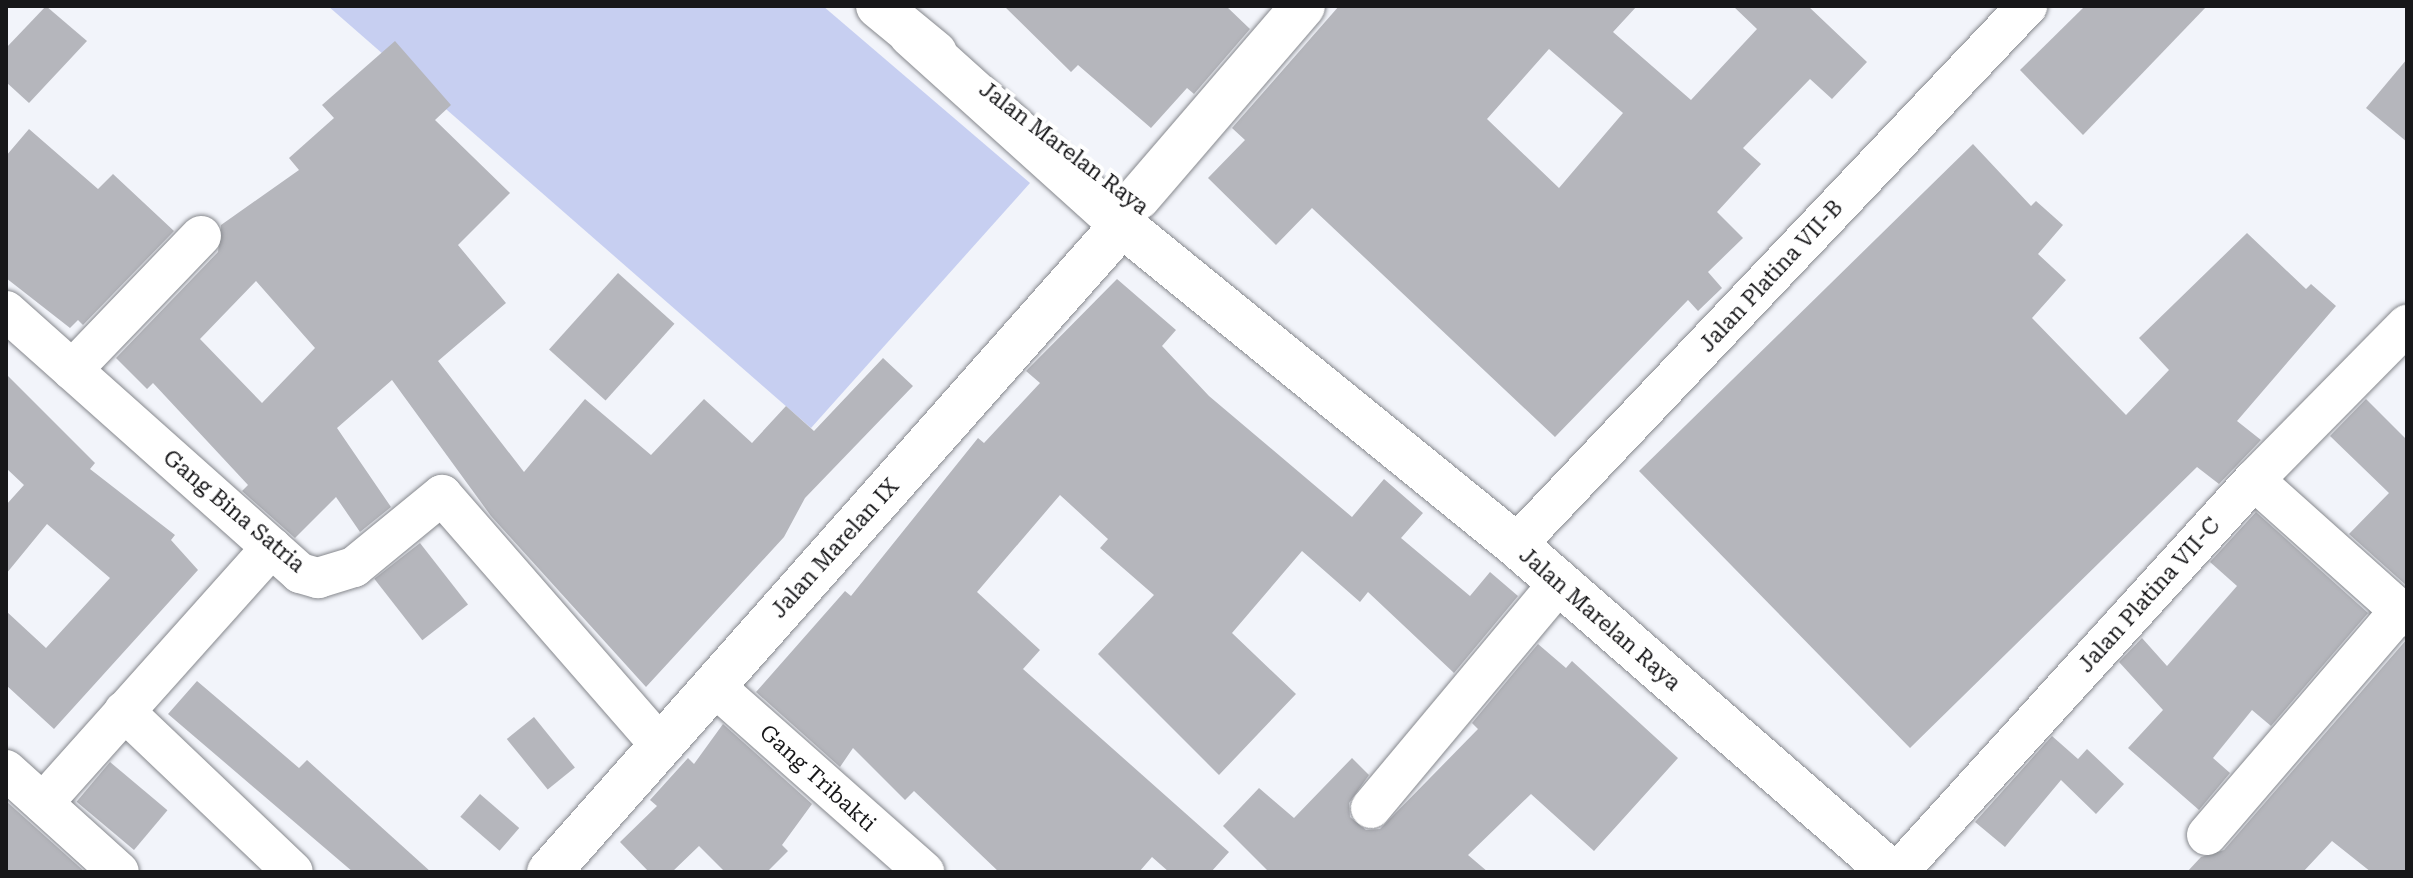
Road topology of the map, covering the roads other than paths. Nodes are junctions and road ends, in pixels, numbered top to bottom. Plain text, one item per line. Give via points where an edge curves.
1 (878, 6) edge
2 (2027, 6) edge
3 (1287, 12) edge
4 (1130, 212) junction
5 (201, 236) dead end
6 (6, 311) edge
7 (2407, 325) edge
8 (72, 370) junction
9 (2254, 480) junction
10 (1516, 545) junction
11 (272, 547) junction
12 (1559, 583) junction
13 (2404, 614) edge
14 (713, 685) junction
15 (124, 711) junction
16 (660, 745) junction
17 (6, 770) edge
18 (43, 803) junction
19 (1371, 808) dead end
20 (2207, 835) dead end
21 (566, 866) edge
22 (119, 872) edge
23 (293, 872) edge
24 (924, 872) edge
25 (1891, 872) edge
26 (1898, 872) edge

1 - 4 main road, Jalan Marelan Raya
2 - 10 street, Jalan Platina VII-B
3 - 4 main road, Jalan Marelan IX
4 - 10 main road, Jalan Marelan Raya via 1303,372
4 - 14 main road, Jalan Marelan IX
5 - 8 street
6 - 8 street, Gang Bina Satria
7 - 9 street, Jalan Platina VII-C
8 - 11 street, Gang Bina Satria
9 - 13 street
9 - 26 street, Jalan Platina VII-C
10 - 12 main road, Jalan Marelan Raya
11 - 15 street
11 - 16 street, Gang Bina Satria via 300,573 333,575 377,552 442,495
12 - 19 street
12 - 25 main road, Jalan Marelan Raya
13 - 20 street
14 - 16 main road, Jalan Marelan IX
14 - 24 street, Gang Tribakti
15 - 18 street
15 - 23 street
16 - 21 main road, Jalan Marelan IX
17 - 18 street
18 - 22 street

